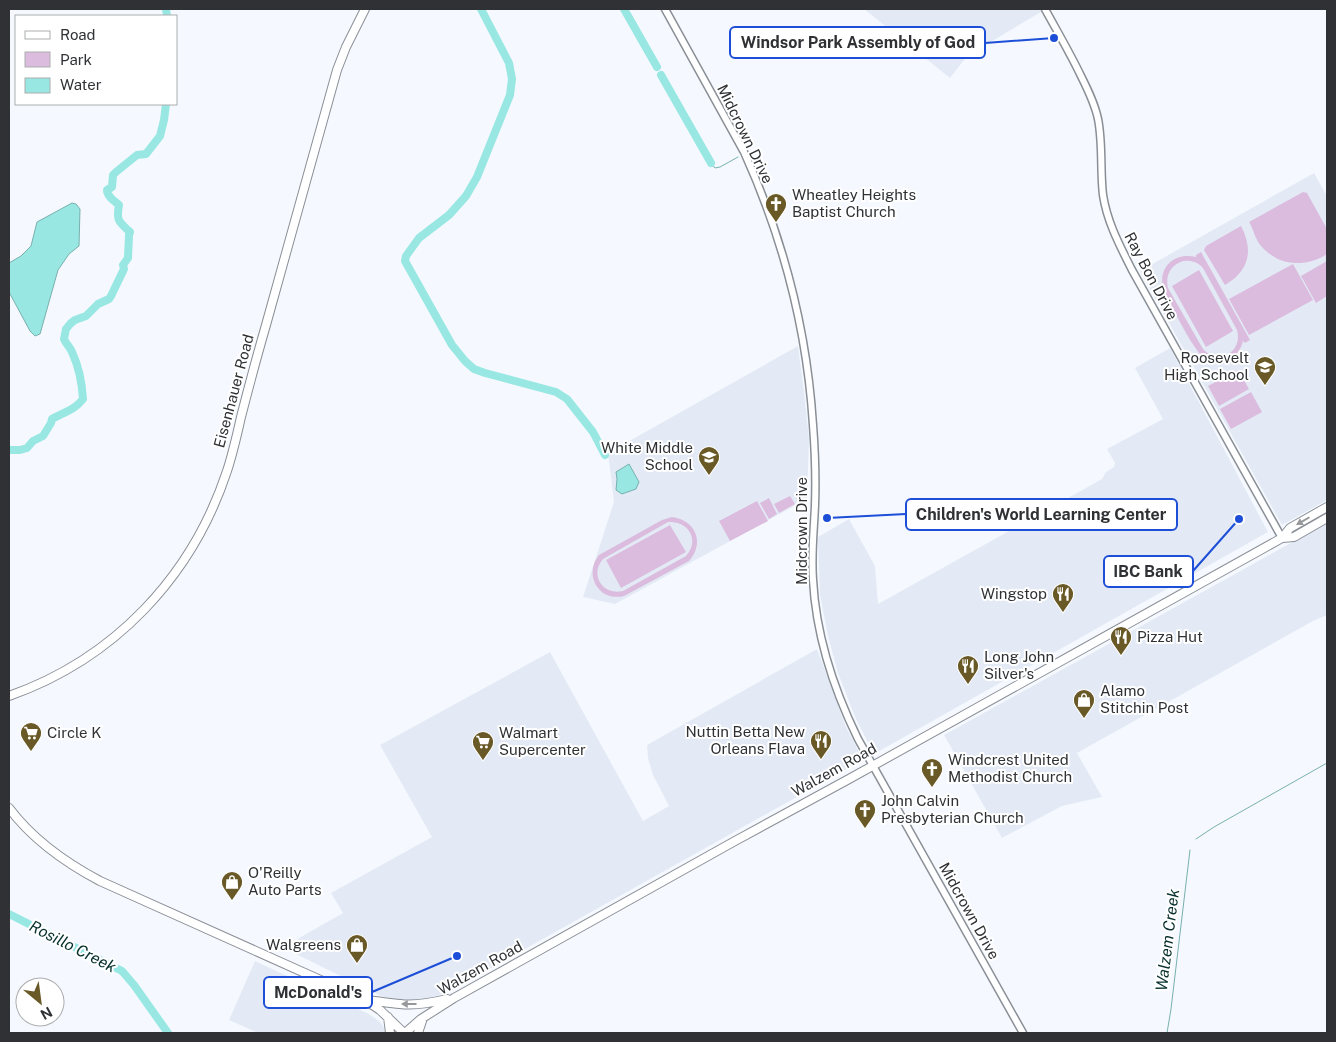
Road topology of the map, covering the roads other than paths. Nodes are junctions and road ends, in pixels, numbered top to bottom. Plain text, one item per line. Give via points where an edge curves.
1 (365, 9) edge
2 (665, 9) edge
3 (1045, 9) edge
4 (1327, 507) edge
5 (1327, 518) edge
6 (1282, 538) junction
7 (9, 696) edge
8 (873, 765) junction
9 (9, 808) edge
10 (454, 998) junction
11 (364, 1000) junction
12 (423, 1017) junction
13 (388, 1018) junction
14 (390, 1033) edge
15 (404, 1033) edge
16 (418, 1033) edge
17 (1023, 1033) edge

1 - 7 main road, Eisenhauer Road via 336,70 227,472 192,549 155,598 101,647 39,685
2 - 8 street, Midcrown Drive via 754,174 779,242 794,296 811,398 815,465 813,580 817,613 836,687 846,714
3 - 6 street, Ray Bon Drive via 1073,58 1095,108 1103,195 1115,238
4 -> 6 main road, Walzem Road via 1290,528
5 - 6 main road, Walzem Road via 1294,537
6 - 8 main road, Walzem Road
8 - 10 main road, Walzem Road
8 - 17 street, Midcrown Drive
9 - 11 main road, Walzem Road via 41,842 79,870
10 -> 11 main road via 414,1005
10 - 12 main road, Walzem Road
11 - 13 main road, Walzem Road
12 - 15 main road, Walzem Road
12 - 16 main road
13 - 14 main road
13 - 15 main road, Walzem Road

